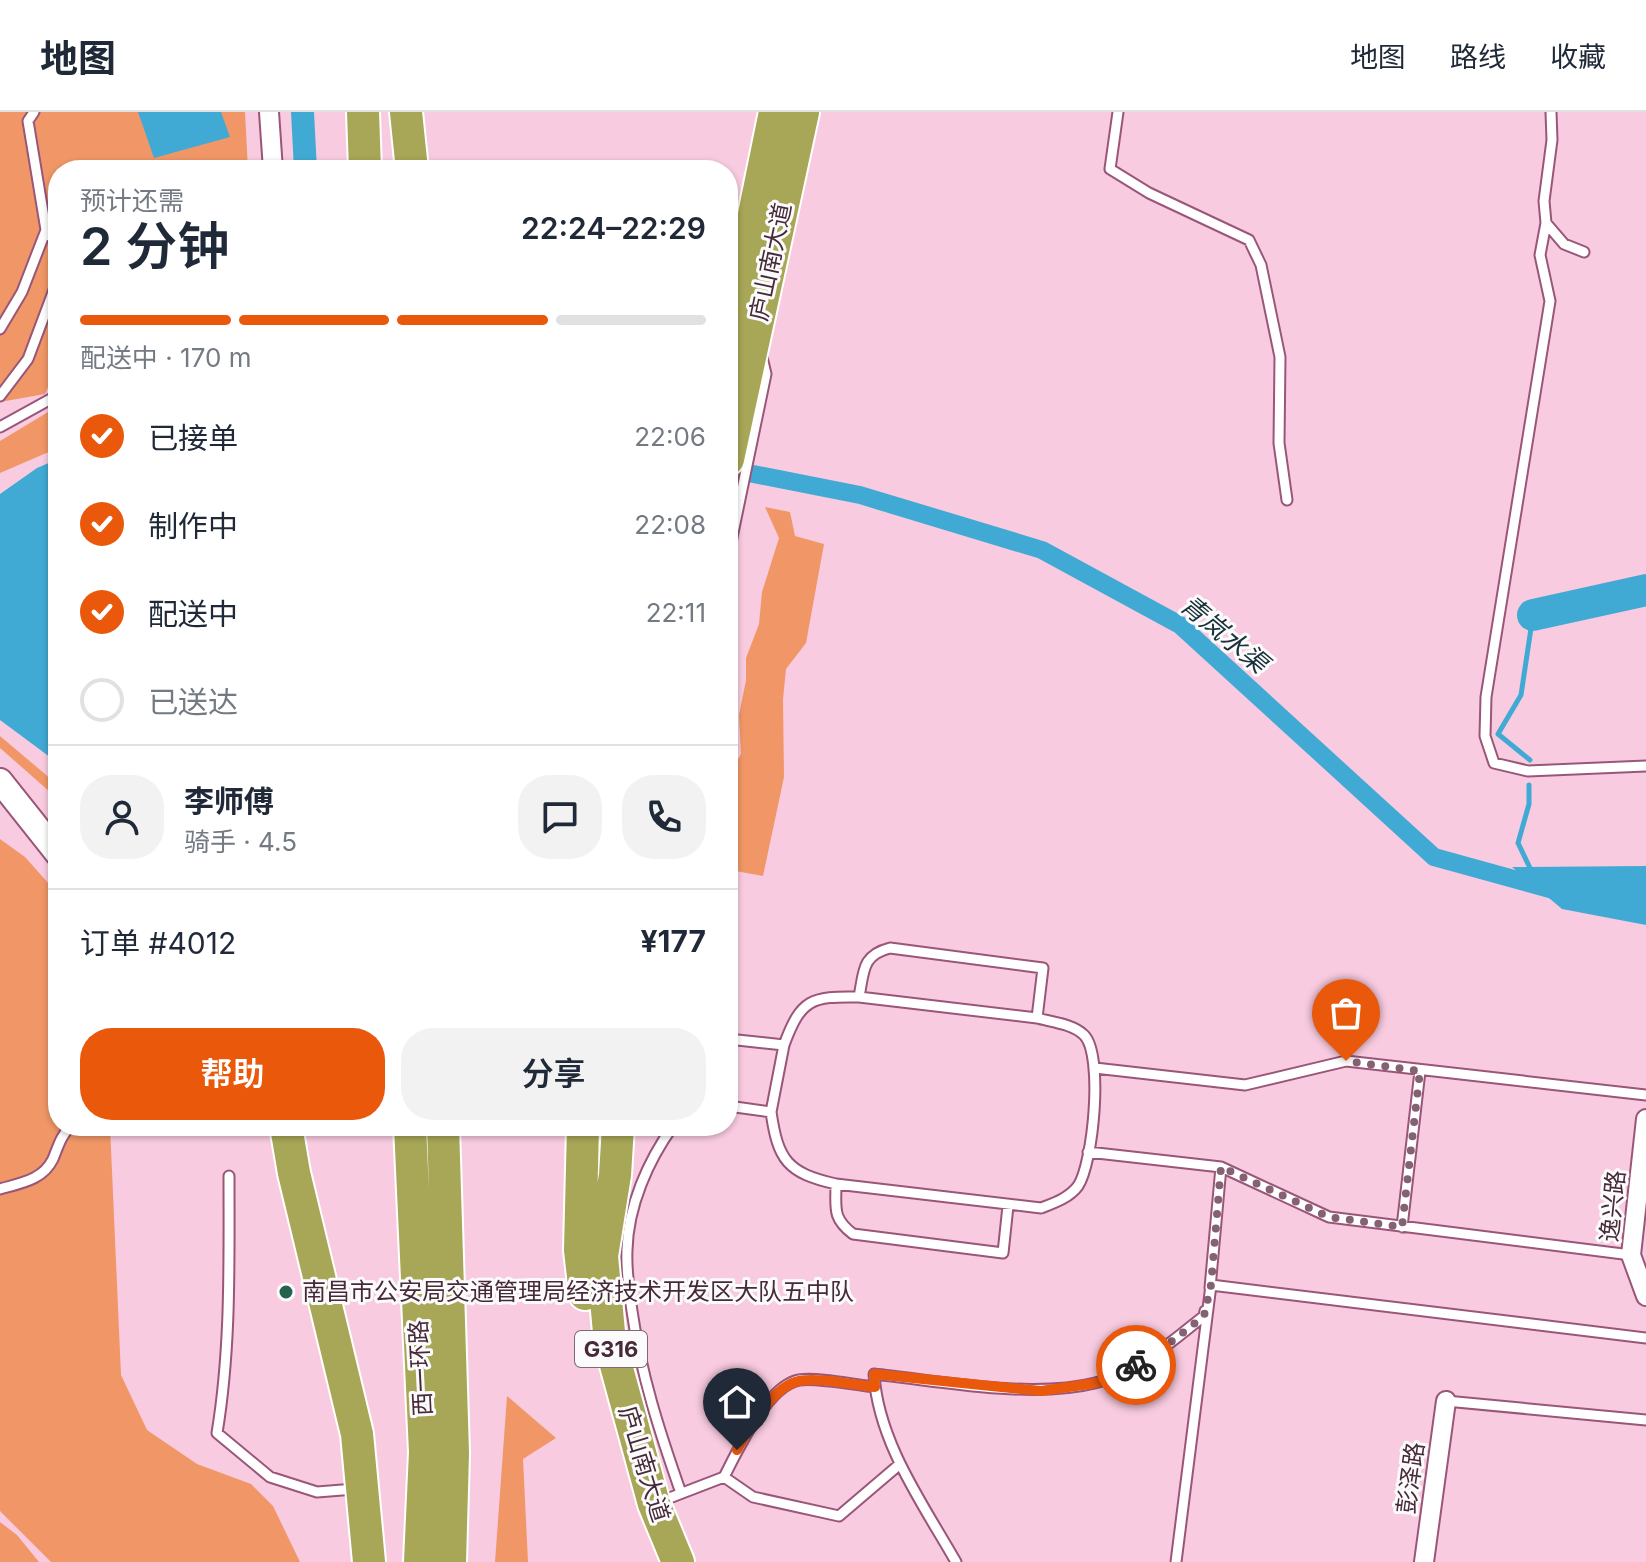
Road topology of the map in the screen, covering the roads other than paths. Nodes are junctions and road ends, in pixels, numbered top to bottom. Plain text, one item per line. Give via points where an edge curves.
1 (34, 112) edge
2 (269, 112) edge
3 (406, 112) edge
4 (775, 112) edge
5 (803, 112) edge
6 (1118, 112) edge
7 (1551, 112) edge
8 (363, 114) edge
9 (272, 160) edge
10 (364, 160) edge
11 (408, 160) edge
12 (1546, 223) junction
13 (46, 230) junction
14 (48, 233) edge
15 (1584, 252) dead end
16 (48, 306) edge
17 (0, 329) edge
18 (742, 337) edge
19 (0, 396) edge
20 (48, 401) edge
21 (0, 427) edge
22 (738, 443) edge
23 (1287, 500) dead end
24 (738, 509) edge
25 (1646, 766) edge
26 (0, 781) edge
27 (48, 841) edge
28 (859, 997) junction
29 (1037, 1018) junction
30 (738, 1040) edge
31 (784, 1045) junction
32 (1095, 1068) junction
33 (1420, 1071) junction
34 (1646, 1095) edge
35 (738, 1107) edge
36 (771, 1112) junction
37 (1646, 1119) edge
38 (63, 1136) edge
39 (288, 1136) edge
40 (411, 1136) edge
41 (443, 1136) edge
42 (566, 1136) edge
43 (583, 1136) edge
44 (617, 1136) edge
45 (667, 1136) edge
46 (1088, 1152) junction
47 (1221, 1167) junction
48 (581, 1169) junction
49 (229, 1176) dead end
50 (836, 1184) junction
51 (0, 1189) edge
52 (1008, 1206) junction
53 (1402, 1227) junction
54 (1631, 1255) junction
55 (1211, 1285) junction
56 (1646, 1296) edge
57 (1646, 1338) edge
58 (875, 1387) junction
59 (1446, 1401) joint
60 (1646, 1420) edge
61 (439, 1452) junction
62 (900, 1464) junction
63 (724, 1477) junction
64 (363, 1489) junction
65 (668, 1498) junction
66 (369, 1562) edge
67 (420, 1562) edge
68 (450, 1562) edge
69 (658, 1562) edge
70 (678, 1562) edge
71 (956, 1562) edge
72 (1176, 1562) edge
73 (1424, 1562) edge

1 - 13 lane via 28,121
2 - 9 street
3 - 11 highway
4 - 18 highway, 庐山南大道
5 - 18 highway, 庐山南大道
6 - 23 lane via 1110,169 1249,240 1261,265 1280,357 1279,443
7 - 12 lane
8 - 10 highway
12 - 15 lane via 1564,244
12 - 25 lane via 1540,255 1550,301 1486,697 1485,736 1494,763 1530,771
13 - 14 lane
13 - 17 lane via 22,292
16 - 19 lane via 28,359
18 - 22 highway, 庐山南大道
20 - 21 lane
22 - 24 lane
26 - 27 street
28 - 29 lane
28 - 29 lane via 867,961 890,948 1043,968
28 - 31 lane via 808,1002 794,1018
29 - 32 lane via 1084,1035
30 - 31 lane
31 - 36 lane
32 - 33 lane via 1245,1085 1346,1061
32 - 46 lane
33 - 34 lane
33 - 53 lane
35 - 36 lane
36 - 50 lane via 776,1142 789,1164 808,1178
37 - 54 street, 逸兴路
38 - 51 lane via 39,1177
39 - 64 highway via 357,1434
40 - 61 highway, 西一环路
41 - 61 highway, 西一环路
42 - 48 highway
43 - 48 highway, 庐山南大道 / G316
44 - 65 highway, 庐山南大道 / G316 via 602,1256 610,1343
45 - 65 lane via 647,1167 626,1249 639,1362
46 - 47 lane
46 - 52 lane via 1079,1185 1062,1200 1041,1208
47 - 53 lane via 1329,1217
47 - 55 lane
48 - 69 highway, 庐山南大道 / G316 via 580,1250 587,1313 605,1399
49 - 64 lane via 226,1382 217,1433 270,1477 317,1492
50 - 52 lane
50 - 52 lane via 835,1212 853,1234 1003,1253
53 - 54 lane
54 - 56 street, 逸兴路
55 - 57 lane
55 - 58 lane via 1204,1316 1148,1360 1096,1383 1041,1391 874,1374
55 - 72 lane
58 - 62 lane
58 - 63 lane via 801,1380 785,1385 751,1423
59 - 60 lane
59 - 73 street, 彭泽路
61 - 67 highway, 西一环路
61 - 68 highway, 西一环路
62 - 63 lane via 839,1516 753,1497
62 - 71 lane
63 - 65 lane
64 - 66 highway
65 - 70 highway, 庐山南大道 / G316

